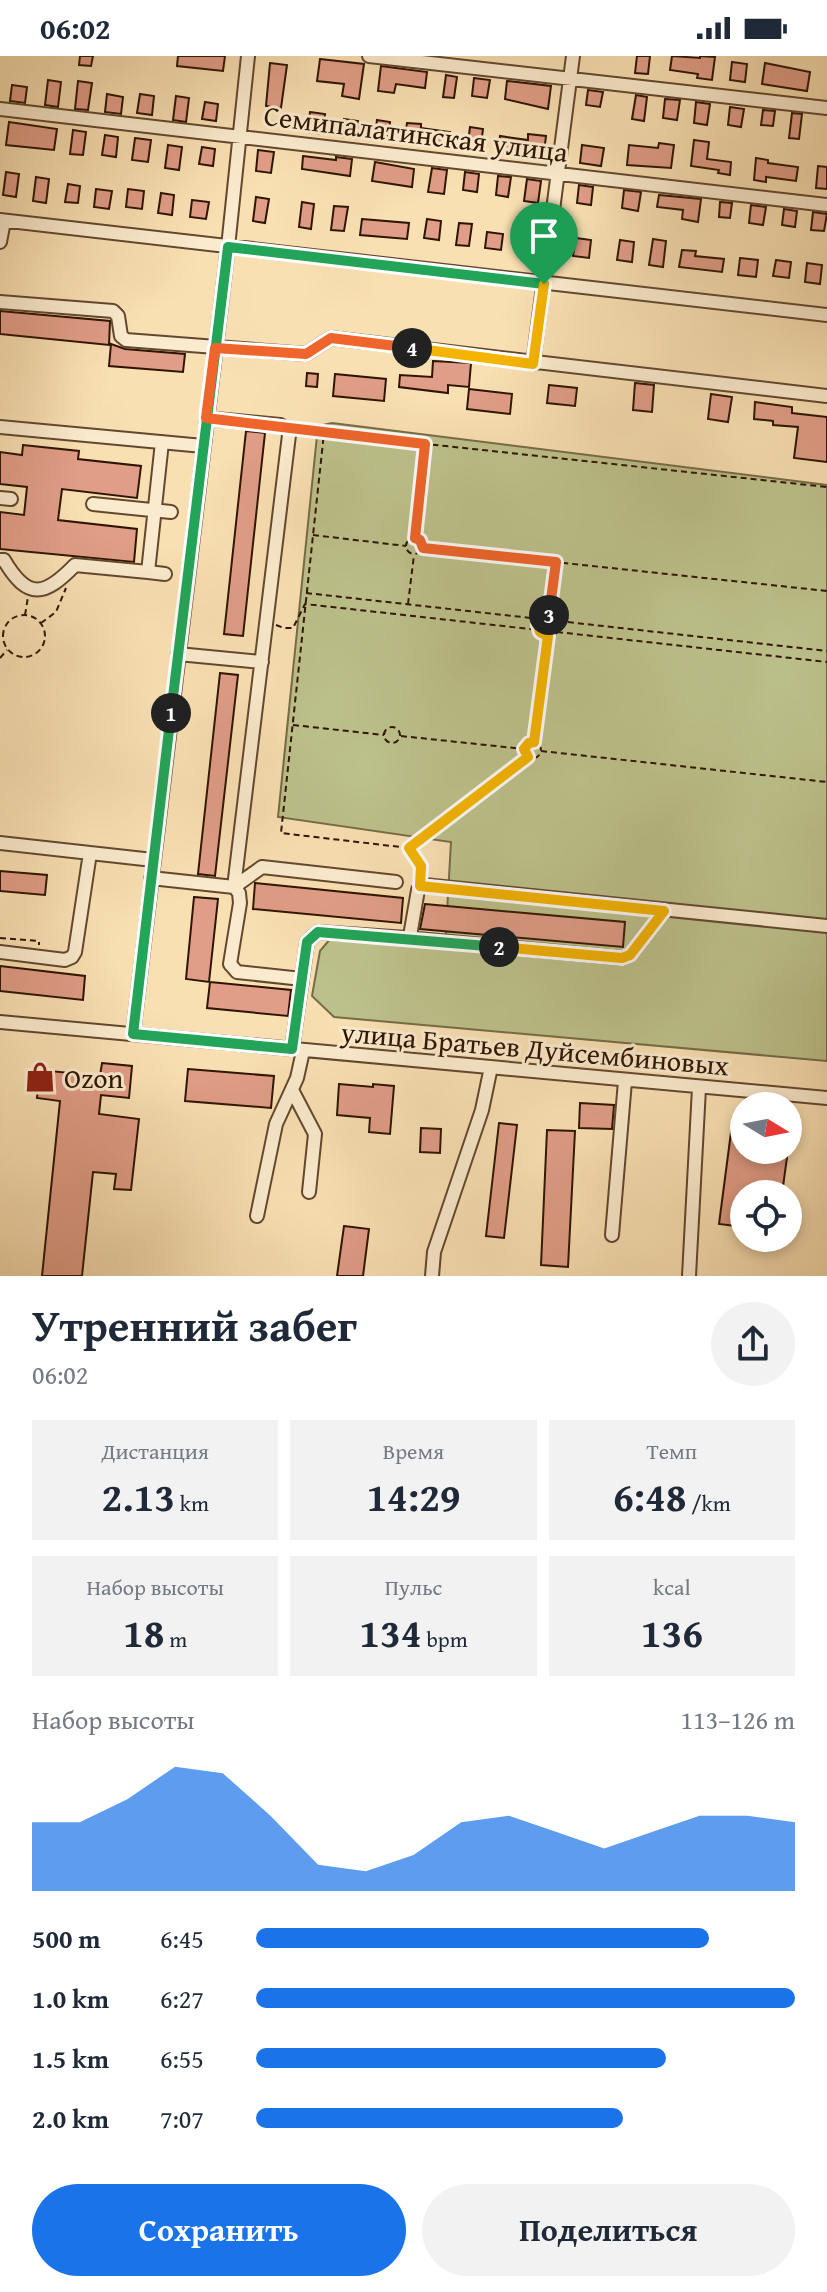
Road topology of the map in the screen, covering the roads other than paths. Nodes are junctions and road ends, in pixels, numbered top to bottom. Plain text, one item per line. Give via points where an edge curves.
1 (248, 56) edge
2 (369, 56) edge
3 (573, 56) edge
4 (570, 78) junction
5 (827, 108) edge
6 (0, 109) edge
7 (239, 136) junction
8 (558, 174) junction
9 (827, 205) edge
10 (2, 220) edge
11 (0, 242) edge
12 (228, 247) junction
13 (544, 284) junction
14 (0, 302) edge
15 (827, 315) edge
16 (215, 348) junction
17 (533, 364) junction
18 (827, 396) edge
19 (206, 418) junction
20 (0, 427) edge
21 (162, 442) junction
22 (203, 446) junction
23 (93, 504) dead end
24 (155, 510) junction
25 (171, 512) dead end
26 (0, 560) edge
27 (148, 572) junction
28 (165, 574) dead end
29 (178, 654) junction
30 (262, 662) junction
31 (0, 843) edge
32 (90, 853) junction
33 (153, 860) junction
34 (151, 878) junction
35 (396, 882) dead end
36 (234, 887) junction
37 (664, 911) junction
38 (827, 926) edge
39 (407, 938) junction
40 (0, 952) edge
41 (302, 979) junction
42 (0, 1022) edge
43 (133, 1034) junction
44 (297, 1050) junction
45 (491, 1067) junction
46 (625, 1081) junction
47 (699, 1088) junction
48 (292, 1090) junction
49 (827, 1098) edge
50 (309, 1192) dead end
51 (257, 1216) dead end
52 (612, 1235) dead end
53 (432, 1276) edge
54 (689, 1276) edge

1 - 7 street
2 - 4 street
3 - 4 street
4 - 5 street
4 - 8 street
6 - 7 street, Семипалатинская улица
7 - 8 street, Семипалатинская улица
7 - 12 street
8 - 9 street, Семипалатинская улица
8 - 13 street
10 - 11 street
10 - 12 street
12 - 13 street
12 - 16 street
13 - 15 street
13 - 17 street
14 - 16 street via 113,311 126,340
16 - 17 street via 306,354 331,338
16 - 19 street
17 - 18 street
19 - 22 street
19 - 30 street via 280,425 289,435
20 - 21 street
21 - 22 street
21 - 24 street
22 - 29 street
23 - 24 street
24 - 25 street
24 - 27 street
26 - 27 street via 30,588 57,584 75,565
27 - 28 street
29 - 30 street
29 - 33 street
30 - 36 street
31 - 32 street
32 - 33 street
32 - 40 street via 72,957
33 - 34 street
34 - 36 street
34 - 43 street
35 - 36 street via 262,867
36 - 41 street via 240,903 232,968
37 - 38 street
37 - 39 street via 622,958
37 - 39 street via 420,886
39 - 41 street via 318,932 307,942
41 - 44 street
42 - 43 street, улица Братьев Дуйсембиновых
43 - 44 street, улица Братьев Дуйсембиновых
44 - 45 street, улица Братьев Дуйсембиновых
44 - 48 street
45 - 46 street, улица Братьев Дуйсембиновых
45 - 53 street via 482,1110 434,1252
46 - 47 street, улица Братьев Дуйсембиновых
46 - 52 street
47 - 49 street, улица Братьев Дуйсембиновых
47 - 54 street
48 - 50 street via 315,1134
48 - 51 street via 276,1124

